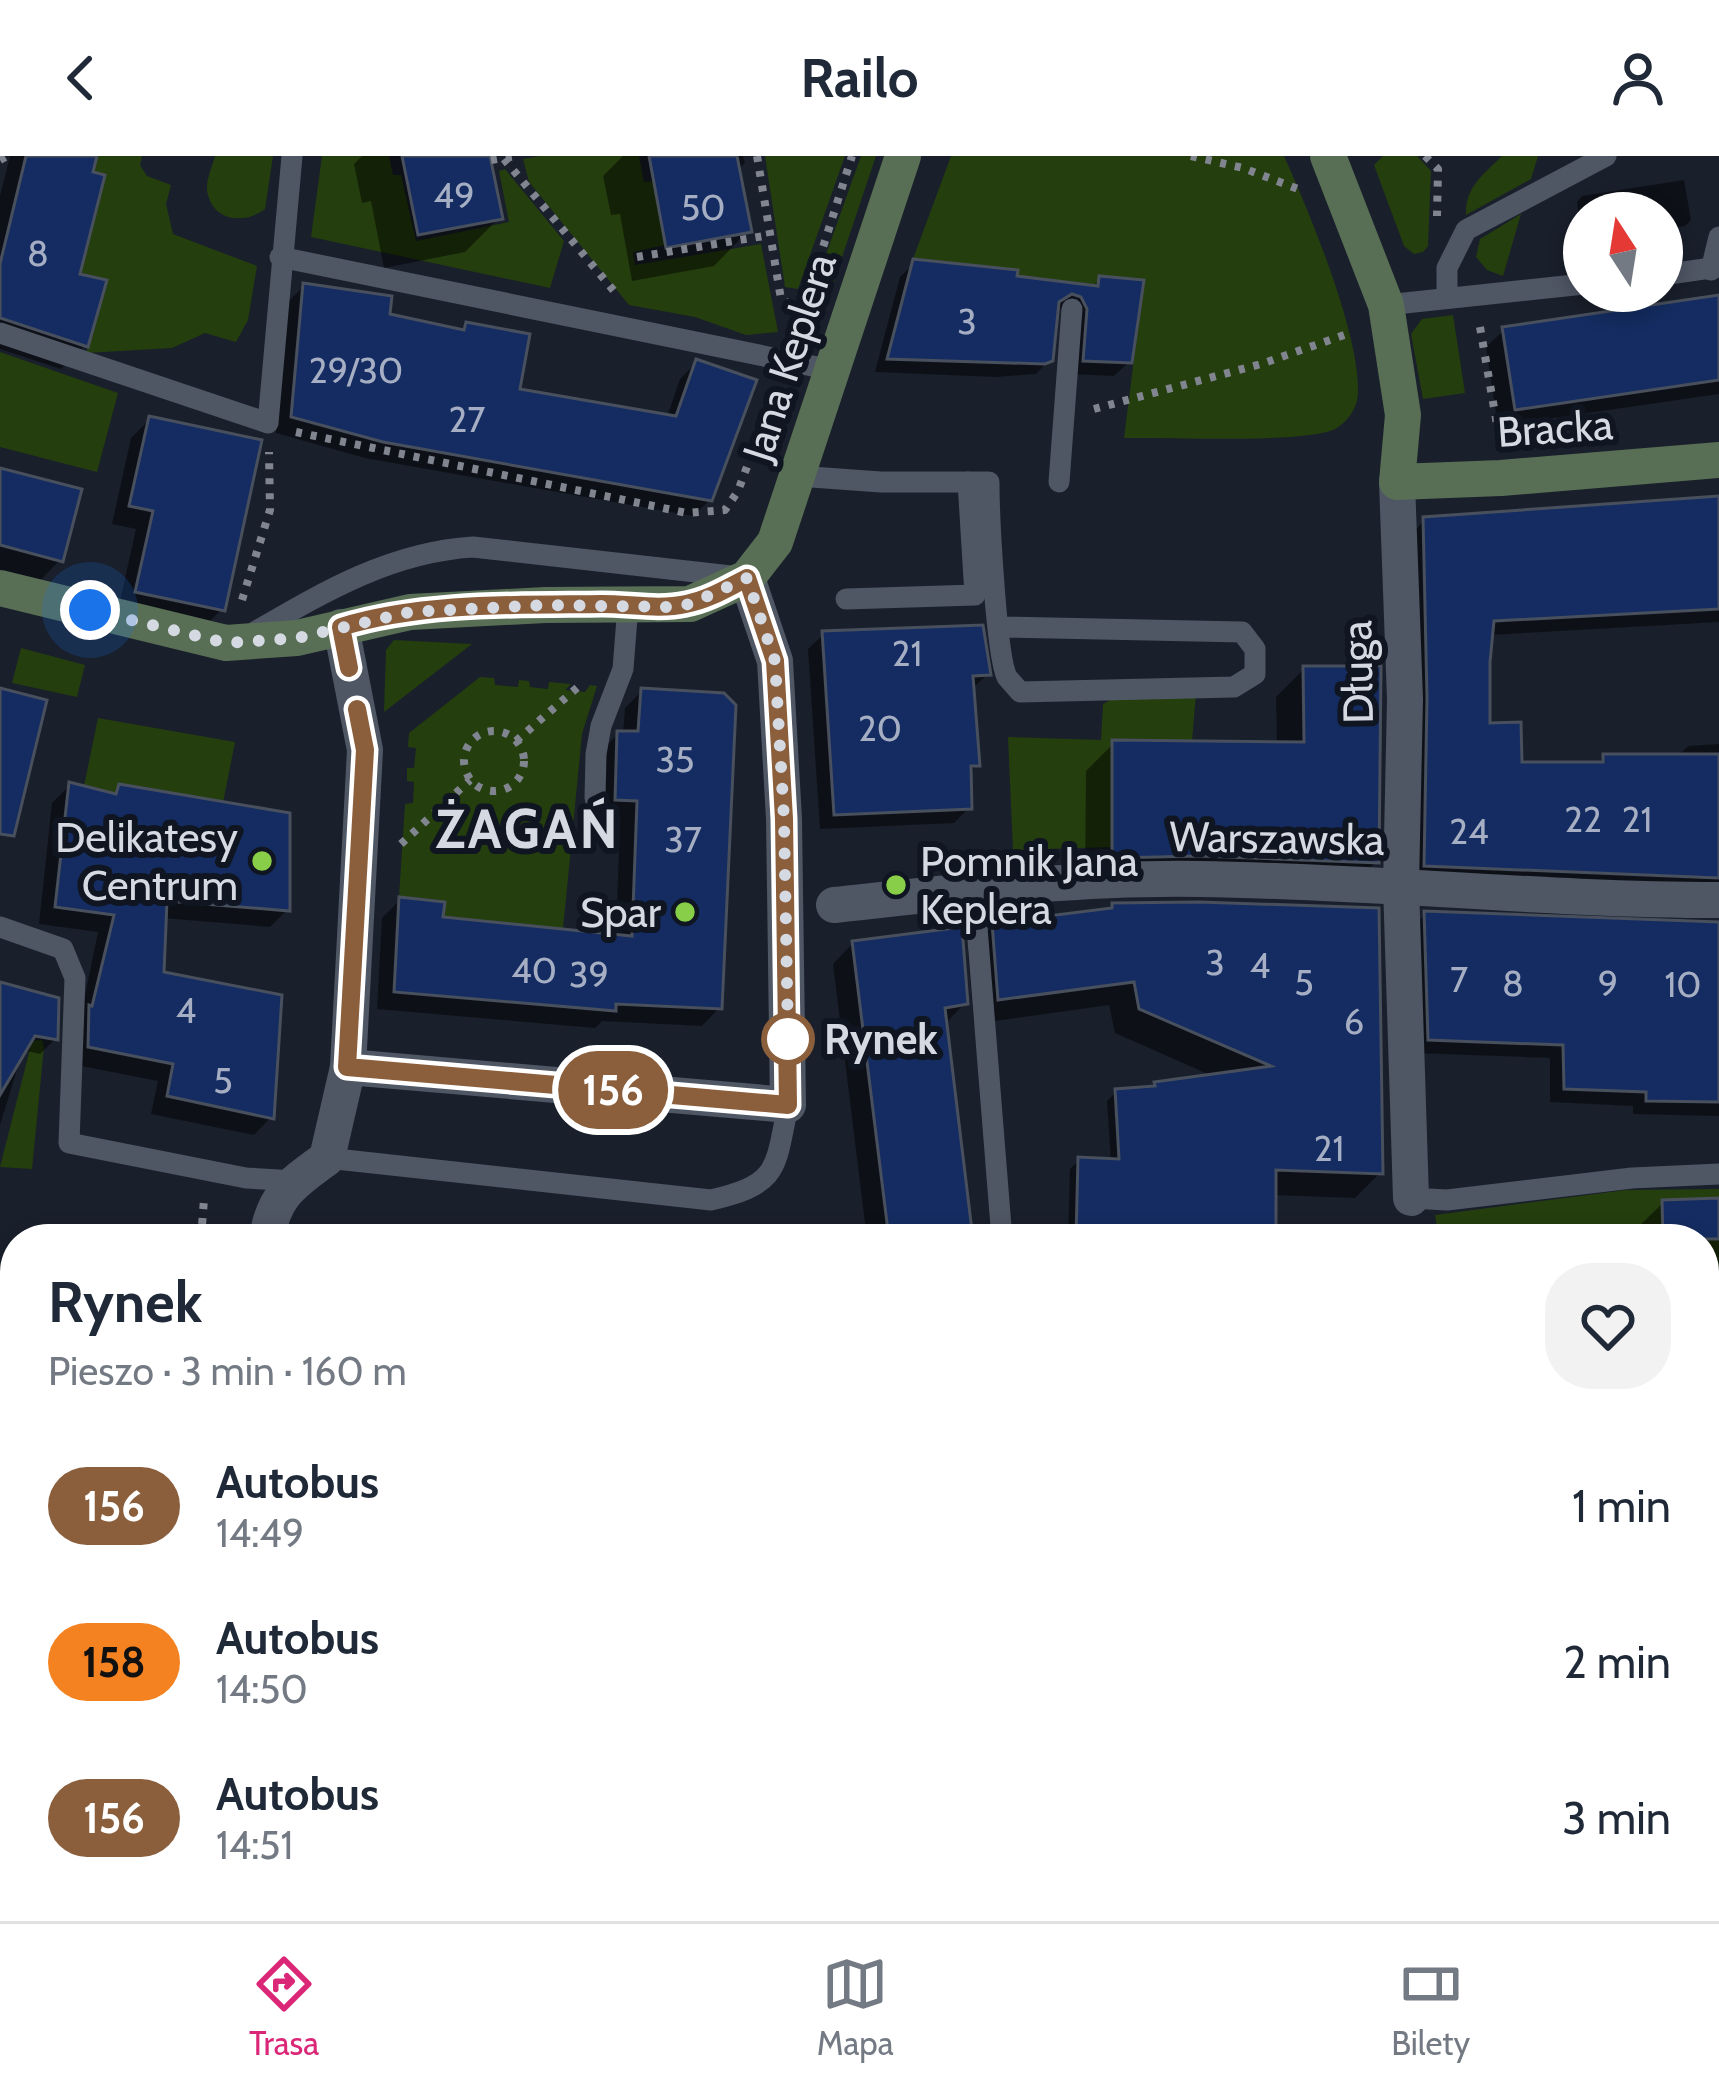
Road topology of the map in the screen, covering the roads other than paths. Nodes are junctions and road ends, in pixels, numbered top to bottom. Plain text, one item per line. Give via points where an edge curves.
1 (292, 156) edge
2 (904, 156) edge
3 (1328, 156) edge
4 (1606, 156) edge
5 (1719, 237) edge
6 (280, 257) junction
7 (1715, 268) edge
8 (1683, 278) edge
9 (1563, 295) edge
10 (1447, 298) junction
11 (1386, 305) junction
12 (1072, 309) dead end
13 (0, 333) edge
14 (832, 370) junction
15 (1719, 460) edge
16 (797, 476) junction
17 (978, 482) junction
18 (1060, 482) dead end
19 (1397, 482) junction
20 (747, 578) junction
21 (0, 588) edge
22 (846, 599) dead end
23 (628, 605) junction
24 (240, 624) junction
25 (341, 627) junction
26 (1000, 627) junction
27 (595, 798) dead end
28 (1401, 885) junction
29 (974, 890) junction
30 (1719, 900) edge
31 (834, 905) dead end
32 (0, 928) edge
33 (347, 1067) junction
34 (788, 1105) junction
35 (327, 1158) junction
36 (1719, 1174) edge
37 (296, 1181) junction
38 (1411, 1198) joint
39 (270, 1224) edge
40 (1001, 1224) edge

1 - 6 lane
2 - 14 street, Jana Keplera
3 - 11 street, Długa
4 - 10 lane via 1466,230 1447,268
5 - 7 lane
6 - 13 lane via 268,423
6 - 14 lane
7 - 8 lane
9 - 10 lane
10 - 11 lane
11 - 19 street, Długa via 1403,415
12 - 18 lane
14 - 16 street, Jana Keplera
15 - 19 street, Bracka
16 - 17 lane
16 - 20 street, Jana Keplera via 775,542
17 - 22 lane via 975,595
17 - 26 lane
19 - 28 street, Długa
20 - 23 street via 690,604
20 - 24 lane via 438,549
20 - 34 street via 775,661
21 - 24 street via 226,643
23 - 25 street via 410,612
23 - 27 lane via 623,669 598,740
24 - 25 street via 297,638
25 - 33 street via 365,750
26 - 26 lane via 1006,674 1020,692 1234,687 1255,674 1255,649 1242,632
28 - 29 street, Warszawska via 1195,879
28 - 30 street, Warszawska
28 - 38 street, Długa
29 - 31 street, Warszawska
29 - 40 lane
32 - 37 lane via 63,949 75,978 69,1143
33 - 34 street
33 - 35 street
34 - 35 lane via 777,1160 754,1190 711,1200
35 - 37 street
36 - 38 lane
37 - 39 street via 274,1204

